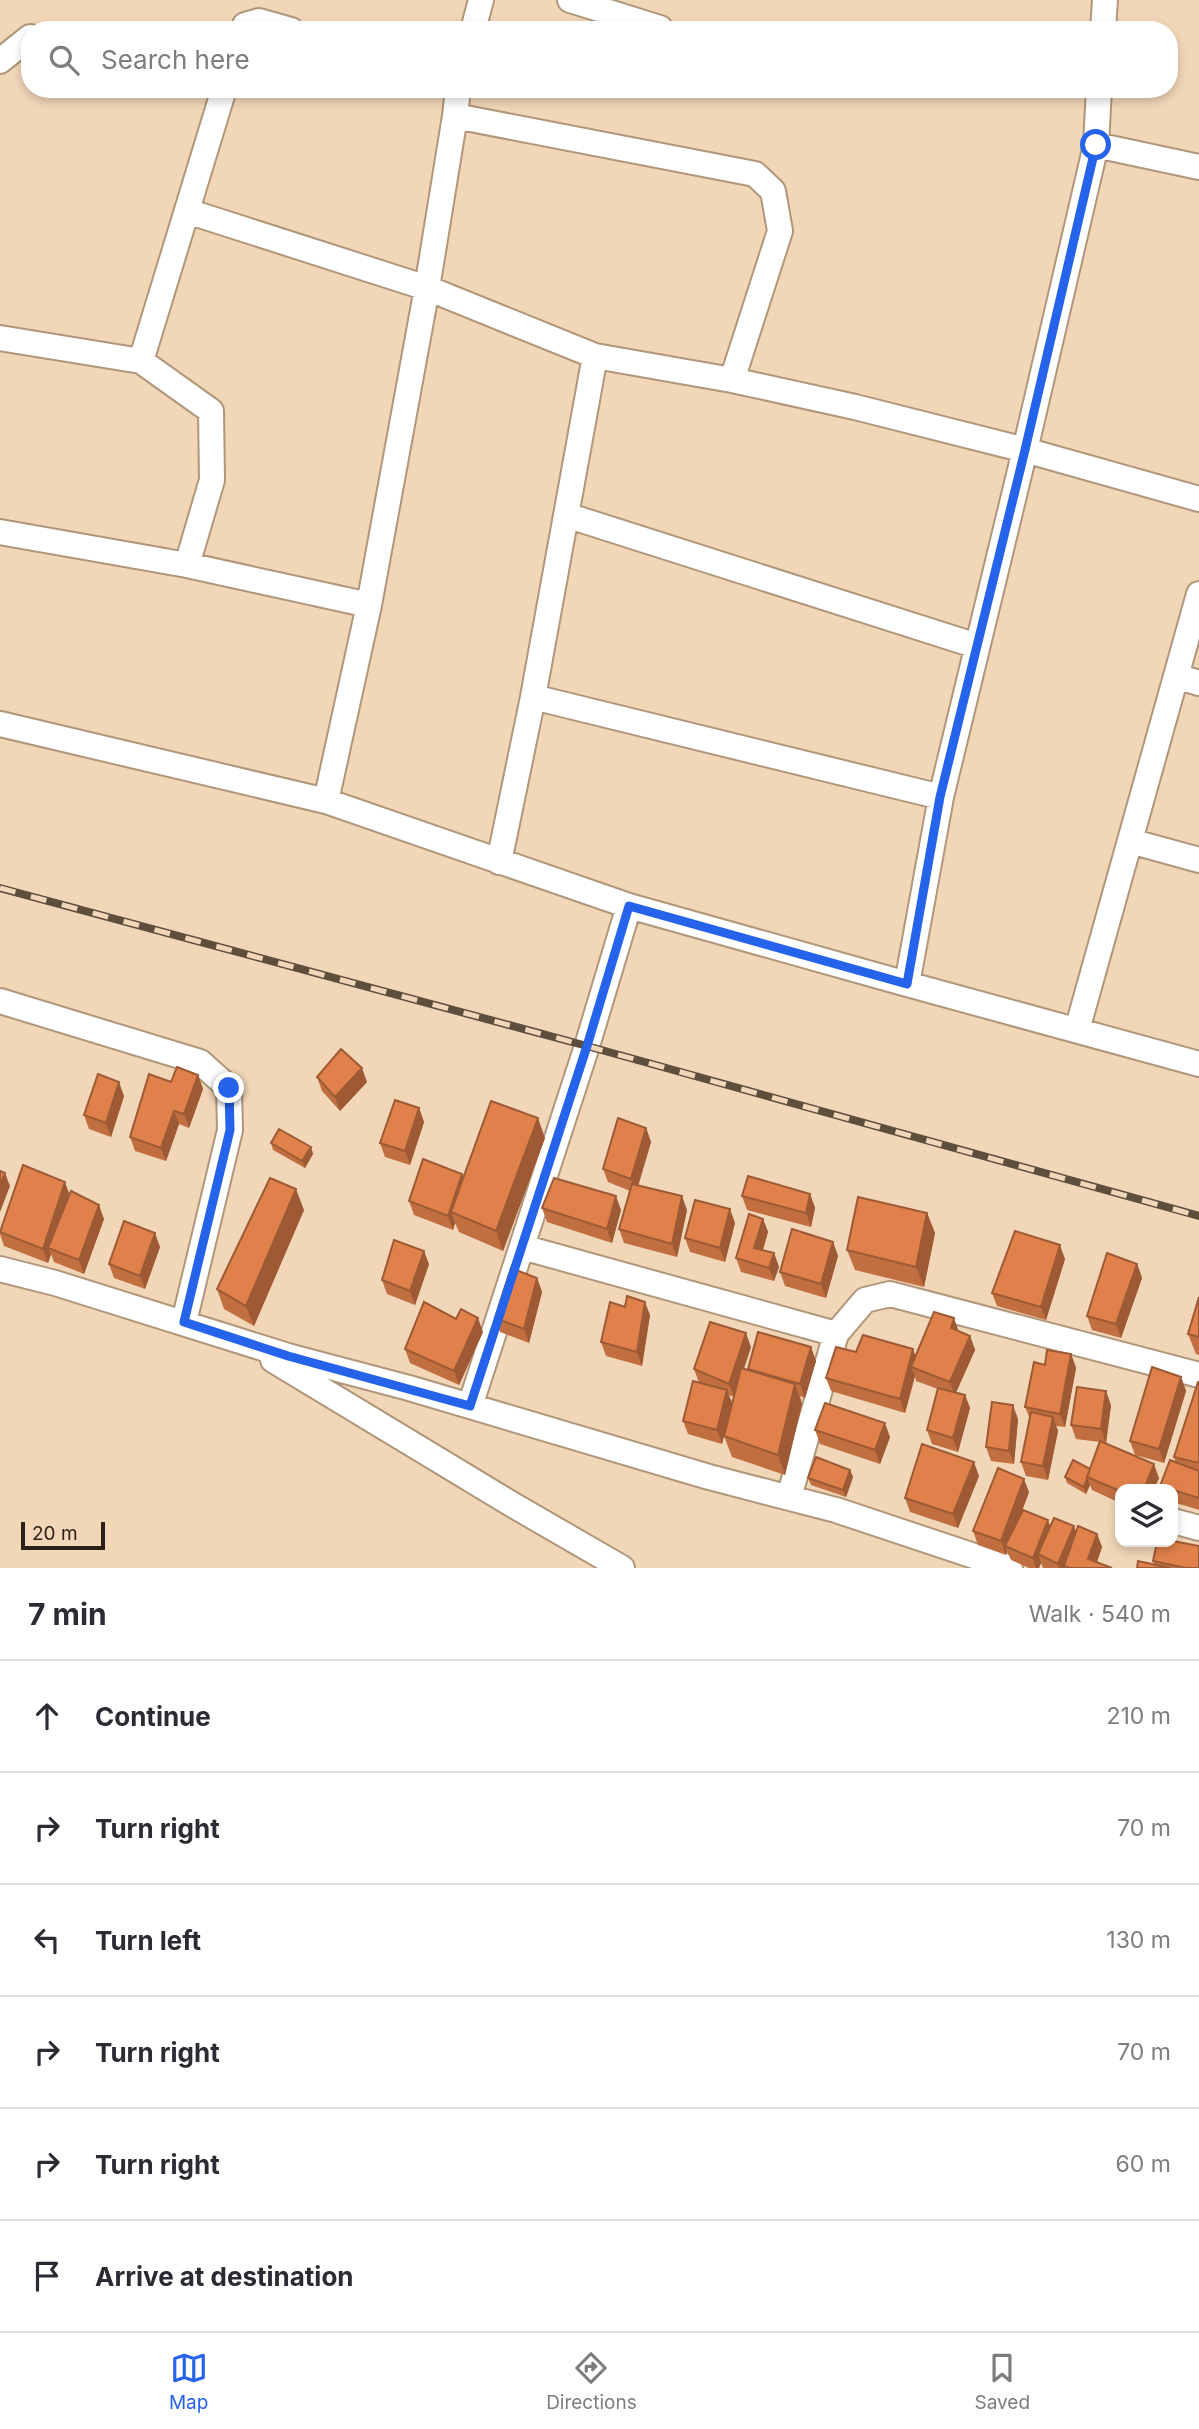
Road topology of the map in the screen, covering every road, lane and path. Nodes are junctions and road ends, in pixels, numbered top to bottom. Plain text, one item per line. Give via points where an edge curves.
1 (481, 0) edge
2 (570, 0) edge
3 (1105, 0) edge
4 (475, 21) edge
5 (638, 21) edge
6 (1104, 21) edge
7 (21, 43) edge
8 (0, 61) edge
9 (222, 98) edge
10 (457, 98) edge
11 (1099, 98) edge
12 (455, 116) junction
13 (1096, 145) junction
14 (1199, 167) edge
15 (187, 211) junction
16 (427, 288) junction
17 (0, 338) edge
18 (596, 356) junction
19 (141, 361) junction
20 (732, 380) junction
21 (1025, 450) junction
22 (1199, 499) edge
23 (566, 515) junction
24 (0, 532) edge
25 (187, 565) junction
26 (1199, 594) edge
27 (369, 605) junction
28 (977, 646) junction
29 (1187, 679) edge
30 (533, 697) junction
31 (0, 724) edge
32 (940, 797) junction
33 (326, 801) junction
34 (1130, 841) junction
35 (1199, 860) edge
36 (499, 862) junction
37 (629, 906) junction
38 (907, 984) junction
39 (0, 1001) edge
40 (1077, 1030) junction
41 (1199, 1064) edge
42 (522, 1247) junction
43 (0, 1269) edge
44 (184, 1322) junction
45 (836, 1334) junction
46 (239, 1340) junction
47 (1199, 1375) edge
48 (470, 1406) junction
49 (789, 1497) junction
50 (1178, 1522) edge
51 (1199, 1528) edge
52 (622, 1568) edge
53 (1010, 1568) edge

1 - 4 street
2 - 5 street
3 - 6 street
7 - 8 street
9 - 15 street
10 - 12 street
11 - 13 street
12 - 16 street
12 - 20 street via 755,174 773,191 780,231
13 - 14 street
13 - 21 street
15 - 16 street
15 - 19 street
16 - 18 street
16 - 27 street
17 - 19 street
18 - 20 street
18 - 23 street
19 - 25 street via 211,411 212,480
20 - 21 street
21 - 22 street
21 - 28 street
23 - 28 street
23 - 30 street
24 - 25 street
25 - 27 street
26 - 29 street
27 - 33 street
28 - 32 street
29 - 34 street
30 - 32 street
30 - 36 street
31 - 33 street
32 - 38 street
33 - 36 street
34 - 35 street
34 - 40 street
36 - 37 street
37 - 38 street
37 - 42 street
38 - 40 street
39 - 44 street via 200,1062 229,1088 230,1130
40 - 41 street
42 - 45 street
42 - 48 street
43 - 44 street
44 - 46 street
45 - 47 street via 865,1300 891,1294
45 - 49 street
46 - 48 street
46 - 52 street
48 - 49 street
49 - 53 street
50 - 51 street

